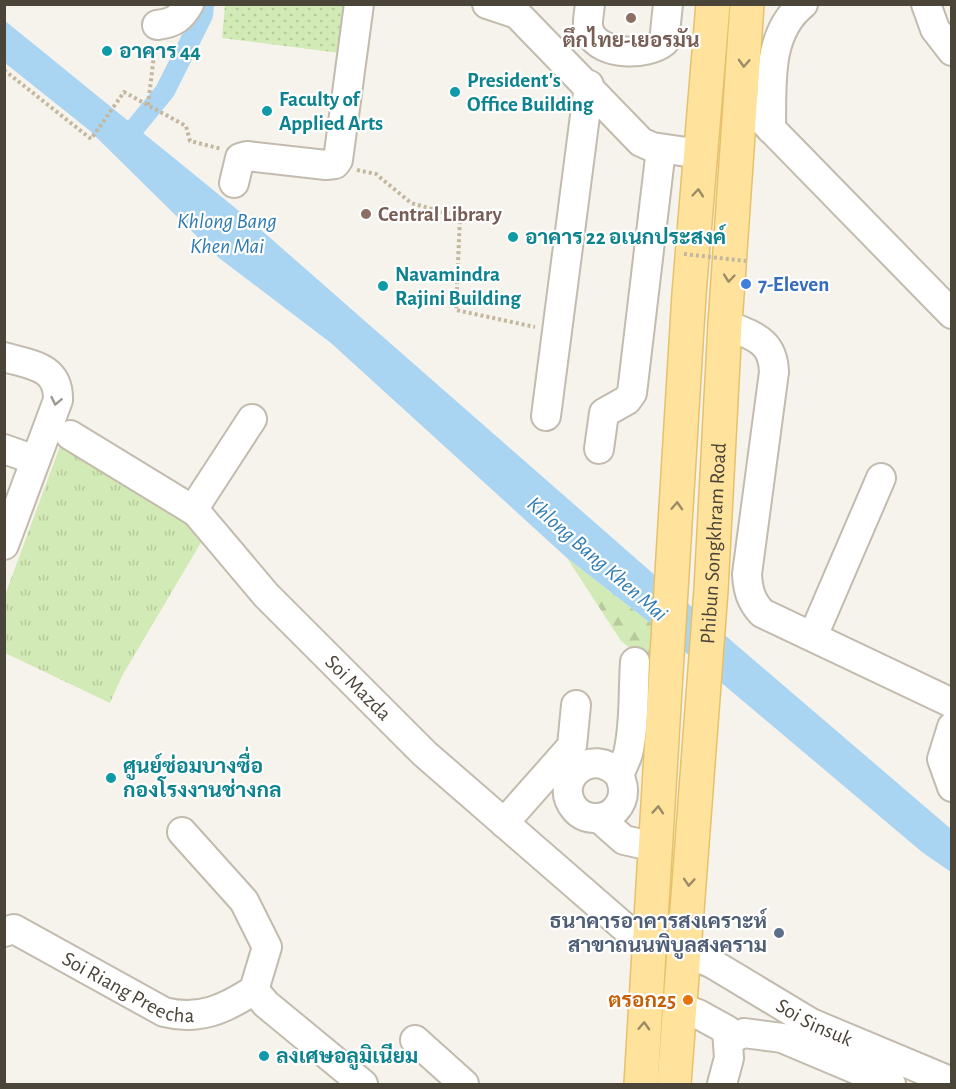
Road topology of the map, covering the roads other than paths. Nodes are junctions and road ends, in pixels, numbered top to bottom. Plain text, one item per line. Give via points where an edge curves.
1 (189, 4) edge
2 (359, 4) edge
3 (487, 4) edge
4 (590, 4) edge
5 (668, 4) edge
6 (713, 4) edge
7 (747, 4) edge
8 (803, 4) edge
9 (926, 4) edge
10 (157, 25) road end
11 (951, 51) edge
12 (589, 85) junction
13 (742, 99) junction
14 (771, 129) junction
15 (661, 149) junction
16 (701, 154) junction
17 (234, 183) dead end
18 (951, 314) edge
19 (725, 324) junction
20 (4, 357) edge
21 (546, 416) dead end
22 (252, 419) dead end
23 (70, 435) dead end
24 (4, 449) edge
25 (599, 449) dead end
26 (35, 459) junction
27 (881, 478) dead end
28 (196, 512) junction
29 (4, 545) edge
30 (813, 636) junction
31 (635, 662) dead end
32 (951, 702) edge
33 (576, 705) dead end
34 (951, 727) edge
35 (580, 754) junction
36 (620, 776) junction
37 (951, 787) edge
38 (535, 790) junction
39 (570, 801) junction
40 (599, 818) junction
41 (504, 823) junction
42 (182, 832) dead end
43 (655, 847) junction
44 (4, 932) edge
45 (649, 936) junction
46 (683, 951) junction
47 (254, 990) junction
48 (678, 1007) junction
49 (415, 1040) dead end
50 (728, 1040) junction
51 (951, 1082) edge
52 (363, 1084) edge
53 (464, 1084) edge
54 (641, 1084) edge
55 (674, 1084) edge
56 (722, 1084) edge
57 (891, 1084) edge

1 - 10 street via 181,18
2 - 17 street via 338,160 326,165 247,156 240,158
3 - 12 street via 517,14
4 - 5 street via 588,26 596,41 608,48 630,51 648,50 664,42
6 - 16 main road, Phibun Songkhram Road
7 -> 13 main road, Phibun Songkhram Road
8 - 14 street via 779,36 772,69
9 - 11 street via 935,29
12 - 15 street via 628,132 640,142
12 - 21 street
13 - 14 street
13 -> 19 main road, Phibun Songkhram Road
14 - 18 street
15 - 16 street
15 - 25 street via 632,393 604,413
43 -> 16 main road, Phibun Songkhram Road
19 - 30 street via 768,345 774,358 748,591 762,613
19 -> 46 main road, Phibun Songkhram Road via 711,590
20 -> 26 street via 40,368 59,385 58,400
22 - 28 street via 198,502
23 - 28 street, Soi Mazda
24 - 26 street
26 - 29 street
27 - 30 street
28 - 41 street, Soi Mazda via 266,595 425,754
30 - 32 street
31 - 36 street via 630,748
33 - 35 street
34 - 37 street via 942,759
35 - 36 street via 607,764
35 - 38 street
35 - 39 street via 570,780
36 - 40 street via 621,802 608,816
38 - 39 street via 553,791
38 - 41 street
39 - 40 street via 581,814
40 - 43 street via 624,840
41 - 45 street, Soi Mazda via 631,933
42 - 47 street via 244,901 267,947
43 - 45 main road, Phibun Songkhram Road
44 - 47 street, Soi Riang Preecha via 14,929 164,1012 182,1017 215,1012
54 -> 45 main road, Phibun Songkhram Road
46 - 48 main road, Phibun Songkhram Road
46 - 51 street, Soi Sinsuk via 713,964 811,1023
47 - 52 street
48 - 50 street via 727,1030
48 - 55 main road, Phibun Songkhram Road
49 - 53 street
50 - 56 street via 729,1058
50 - 57 street via 744,1033 782,1038

